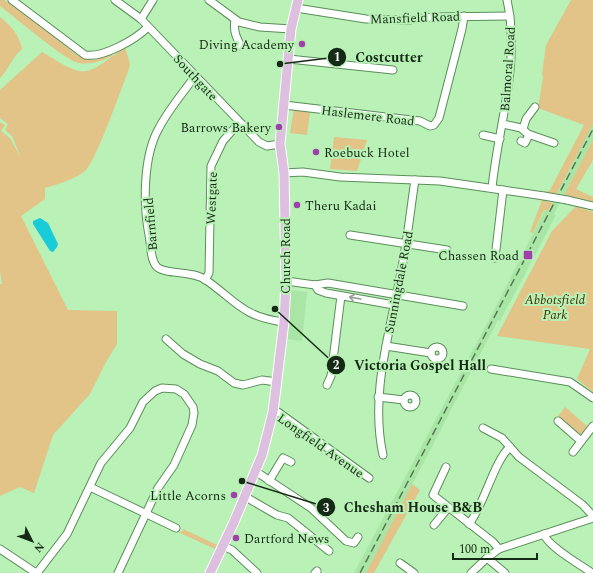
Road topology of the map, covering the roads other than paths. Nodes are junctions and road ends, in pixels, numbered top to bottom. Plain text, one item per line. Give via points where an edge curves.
1 (12, 0) edge
2 (115, 0) edge
3 (154, 0) edge
4 (209, 0) edge
5 (509, 0) edge
6 (297, 4) edge
7 (464, 16) junction
8 (510, 16) junction
9 (141, 19) junction
10 (235, 20) junction
11 (148, 27) junction
12 (291, 29) junction
13 (241, 46) dead end
14 (289, 59) junction
15 (393, 70) dead end
16 (195, 76) junction
17 (284, 105) junction
18 (535, 107) dead end
19 (239, 123) junction
20 (503, 124) junction
21 (523, 129) junction
22 (529, 134) junction
23 (483, 135) dead end
24 (500, 139) junction
25 (521, 141) dead end
26 (554, 143) dead end
27 (280, 144) junction
28 (284, 173) junction
29 (414, 180) junction
30 (492, 188) junction
31 (502, 190) junction
32 (593, 206) edge
33 (350, 235) dead end
34 (406, 243) junction
35 (447, 250) dead end
36 (495, 258) dead end
37 (205, 280) junction
38 (286, 281) junction
39 (315, 285) junction
40 (396, 295) junction
41 (341, 296) junction
42 (394, 305) junction
43 (463, 306) dead end
44 (284, 322) junction
45 (165, 338) dead end
46 (386, 346) junction
47 (431, 353) dead end
48 (491, 369) dead end
49 (277, 382) junction
50 (327, 385) dead end
51 (378, 397) junction
52 (593, 398) edge
53 (404, 400) dead end
54 (273, 412) junction
55 (558, 422) dead end
56 (593, 426) edge
57 (483, 428) dead end
58 (581, 441) junction
59 (510, 447) junction
60 (573, 452) dead end
61 (383, 455) dead end
62 (292, 462) dead end
63 (446, 467) dead end
64 (255, 471) junction
65 (369, 478) dead end
66 (269, 481) junction
67 (90, 487) junction
68 (244, 496) junction
69 (448, 508) junction
70 (145, 514) junction
71 (593, 517) edge
72 (469, 524) junction
73 (434, 525) dead end
74 (176, 528) dead end
75 (544, 534) junction
76 (358, 537) dead end
77 (223, 546) junction
78 (0, 549) edge
79 (500, 549) junction
80 (329, 551) dead end
81 (487, 558) junction
82 (400, 563) dead end
83 (36, 573) edge
84 (118, 573) edge
85 (210, 573) edge
86 (257, 573) edge
87 (414, 573) edge
88 (471, 573) edge
89 (505, 573) edge
90 (592, 573) edge

1 - 11 street via 85,55 93,57 131,40
2 - 9 street, Southgate
3 - 9 street
4 - 10 street
5 - 8 street, Balmoral Road
6 - 7 street, Mansfield Road via 366,19 409,20
6 - 12 main road, Church Road
7 - 8 street, Mansfield Road
7 - 17 street, Haslemere Road via 439,118 434,125 414,120
8 - 20 street, Balmoral Road via 511,49
9 - 11 street, Southgate
10 - 12 street via 260,27
10 - 13 street via 236,36
11 - 16 street, Southgate
12 - 14 main road, Church Road
14 - 15 street
14 - 17 main road, Church Road
16 - 19 street, Southgate
16 - 37 street, Barnfield via 168,113 151,146 146,210 156,266 165,271 196,275
17 - 27 main road, Church Road
18 - 21 street via 526,119
19 - 27 street, Southgate via 262,144
19 - 37 street, Westgate via 223,141 211,166 209,273
20 - 21 street
20 - 24 street, Balmoral Road
21 - 22 street
22 - 25 street via 525,143
22 - 26 street
23 - 24 street
24 - 30 street, Balmoral Road
27 - 28 main road, Church Road
28 - 29 street via 303,172
28 - 38 main road, Church Road
29 - 30 street
29 - 34 street, Sunningdale Road
30 - 31 street
31 - 32 street, bridge
31 - 36 street
33 - 34 street
34 - 35 street
34 - 40 street, Sunningdale Road
37 - 44 street, Barnfield via 245,311 265,320
38 - 39 street
38 - 44 main road, Church Road
39 - 40 street via 328,283
39 - 41 street via 318,290
40 - 42 street, Sunningdale Road
40 - 43 street
42 -> 41 street
41 - 50 street via 331,376
42 - 46 street, Sunningdale Road
44 - 49 main road, Church Road
45 - 49 street via 183,354 218,371 234,383 243,385 262,380
46 - 47 street
46 - 51 street, Sunningdale Road
48 - 52 street via 570,382
49 - 54 main road, Church Road
51 - 53 street
51 - 61 street, Sunningdale Road via 378,430
54 - 64 main road, Church Road via 262,455
54 - 65 street, Longfield Avenue via 278,412
55 - 58 street
56 - 58 street
57 - 59 street via 502,438
58 - 60 street
59 - 71 street via 519,457 583,505
59 - 72 street via 502,457 478,511
62 - 66 street via 284,458
63 - 69 street via 433,495
64 - 66 street
64 - 68 main road, Church Road
66 - 76 street via 317,513 346,541 354,543
67 - 70 street
67 - 70 street via 101,463 130,428 150,394 162,388 181,392 193,407 192,425 174,465 158,488
67 - 83 street via 67,534
68 - 77 main road, Church Road
68 - 80 street via 276,515 288,518
69 - 72 street
69 - 73 street
70 - 74 street
70 - 84 street
71 - 75 street
72 - 79 street
75 - 79 street
75 - 90 street via 545,538
77 - 85 main road, Church Road
77 - 86 street via 232,550
78 - 83 street
79 - 81 street
81 - 88 street
81 - 89 street
82 - 87 street

